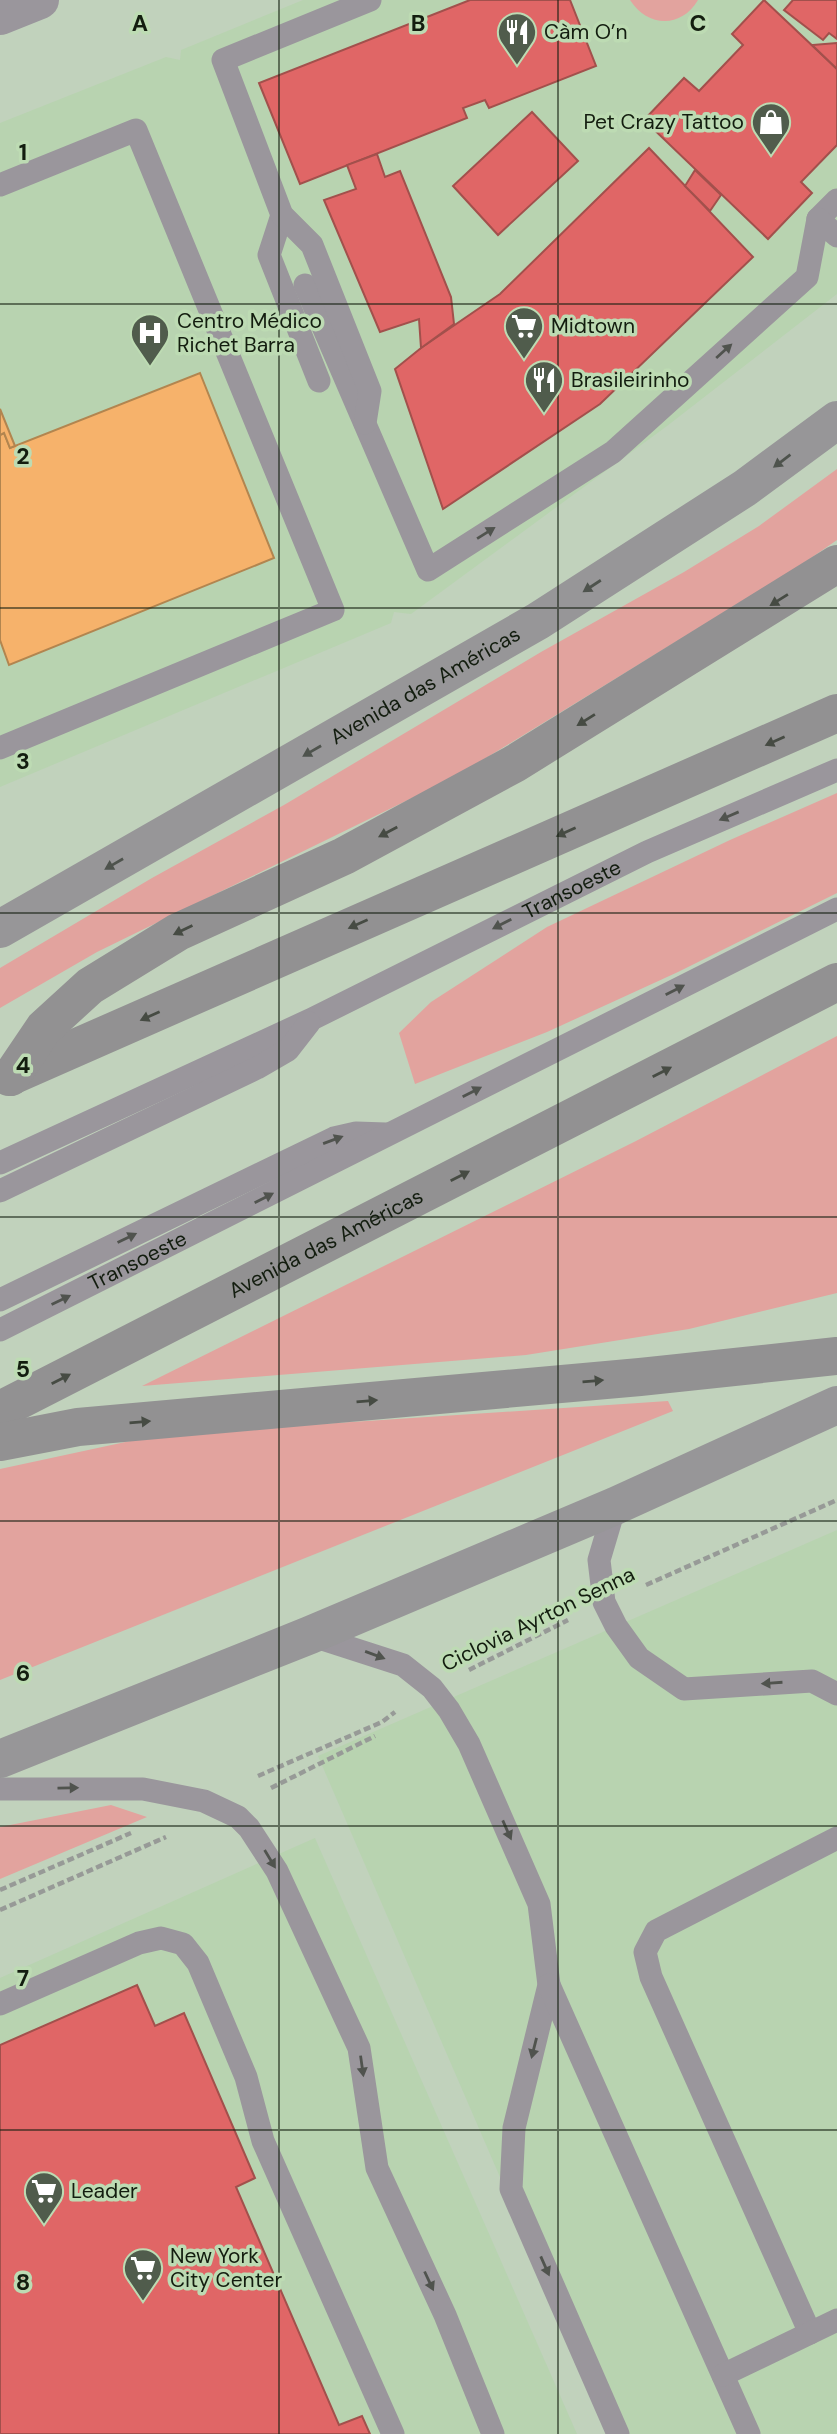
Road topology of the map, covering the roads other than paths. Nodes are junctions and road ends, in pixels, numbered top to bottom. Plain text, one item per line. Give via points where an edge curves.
1 (40, 0) edge
2 (370, 0) edge
3 (0, 16) edge
4 (0, 185) edge
5 (837, 201) edge
6 (282, 215) junction
7 (818, 219) junction
8 (837, 236) edge
9 (305, 285) dead end
10 (319, 381) dead end
11 (837, 420) edge
12 (365, 423) junction
13 (837, 564) edge
14 (837, 713) edge
15 (0, 748) edge
16 (837, 770) edge
17 (837, 909) edge
18 (0, 929) edge
19 (837, 982) edge
20 (310, 1020) junction
21 (5, 1079) edge
22 (389, 1134) junction
23 (0, 1163) edge
24 (0, 1191) edge
25 (0, 1300) edge
26 (0, 1331) edge
27 (837, 1356) edge
28 (837, 1405) edge
29 (0, 1410) edge
30 (0, 1442) edge
31 (615, 1506) junction
32 (310, 1635) junction
33 (837, 1694) edge
34 (0, 1759) edge
35 (0, 1789) edge
36 (837, 1838) edge
37 (549, 1985) junction
38 (0, 2004) edge
39 (837, 2320) edge
40 (810, 2333) junction
41 (723, 2375) junction
42 (393, 2434) edge
43 (493, 2434) edge
44 (618, 2434) edge
45 (749, 2434) edge

1 - 3 street
2 - 6 lane via 223,60
4 - 15 lane via 136,130 333,610
5 - 7 lane
6 - 10 lane via 269,255
6 - 12 lane via 312,245 370,391
7 - 8 lane
12 -> 7 lane via 428,570 634,434 807,277
9 - 12 lane
11 -> 18 main road, Avenida das Américas via 745,488 538,621
13 -> 21 highway via 514,764 344,856 178,932 90,986 44,1028
14 -> 21 highway
16 -> 20 lane, Transoeste via 647,852
22 -> 17 lane, Transoeste
29 -> 19 highway, Avenida das Américas
20 - 23 lane, Transoeste
20 - 24 lane, Transoeste via 288,1050 257,1068
25 -> 22 lane, Transoeste via 334,1138
26 -> 22 lane, Transoeste
30 -> 27 highway via 78,1427
28 - 31 main road
31 - 32 main road
33 -> 31 lane via 812,1681 684,1689 639,1658 604,1602 599,1560
32 - 34 main road
32 -> 37 lane via 403,1665 432,1688 449,1710 469,1744 539,1904
35 -> 43 lane via 143,1789 204,1801 249,1828 277,1871 359,2048 377,2168 445,2315
36 - 40 lane via 656,1931 645,1952 652,1977
37 - 41 lane
37 -> 44 lane via 514,2128 511,2189
38 - 42 lane via 139,1943 161,1938 183,1944 198,1964 246,2077 263,2141
39 - 40 lane
40 - 41 lane
41 - 45 lane

